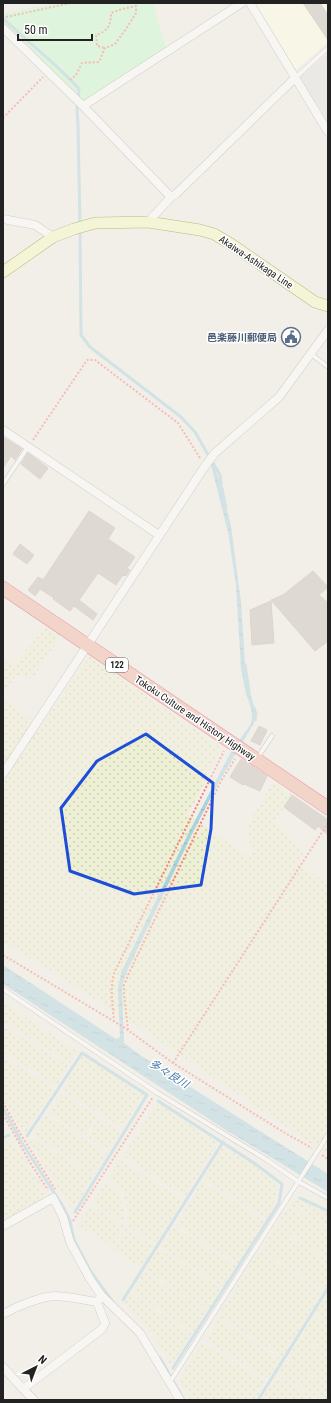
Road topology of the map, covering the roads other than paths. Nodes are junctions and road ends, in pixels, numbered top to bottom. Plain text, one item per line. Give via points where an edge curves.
1 (242, 3) edge
2 (250, 3) edge
3 (3, 28) edge
4 (328, 48) edge
5 (295, 78) junction
6 (83, 106) junction
7 (328, 132) edge
8 (171, 197) junction
9 (3, 219) edge
10 (148, 222) junction
11 (54, 238) junction
12 (3, 272) edge
13 (328, 306) edge
14 (328, 330) edge
15 (311, 354) junction
16 (328, 367) edge
17 (3, 430) edge
18 (28, 447) junction
19 (3, 484) edge
20 (159, 535) junction
21 (3, 588) edge
22 (87, 644) junction
23 (272, 736) dead end
24 (256, 759) junction
25 (3, 774) edge
26 (328, 808) edge
27 (3, 988) edge
28 (328, 1135) edge
29 (300, 1180) junction
30 (328, 1198) edge
31 (3, 1226) edge
32 (99, 1299) junction
33 (3, 1314) edge
34 (3, 1367) edge
35 (170, 1382) junction
36 (23, 1389) junction
37 (34, 1400) edge
38 (180, 1400) edge

1 - 6 street
2 - 5 street
3 - 6 street
4 - 5 lane
5 - 7 street
5 - 8 street
6 - 8 street
8 - 10 street
9 - 11 street via 35,225
10 - 11 main road, Akaiwa-Ashikaga Line via 95,223
10 - 13 main road, Akaiwa-Ashikaga Line via 214,234 315,302
11 - 12 main road, Akaiwa-Ashikaga Line
14 - 15 street
15 - 16 lane
15 - 20 street via 279,397 216,453 205,466
17 - 18 street
18 - 19 lane
18 - 20 street
20 - 22 street
21 - 22 highway, Tokoku Culture and History Highway / 122
22 - 24 highway, Tokoku Culture and History Highway / 122
22 - 25 street
23 - 24 lane
24 - 26 highway, Tokoku Culture and History Highway / 122
27 - 29 lane via 156,1092
28 - 29 lane
29 - 30 lane
29 - 35 lane
31 - 32 street via 55,1196 70,1242
32 - 33 street via 52,1296
32 - 35 street via 140,1333
32 - 36 street via 105,1323 102,1329
34 - 36 street
35 - 38 street
36 - 37 street

